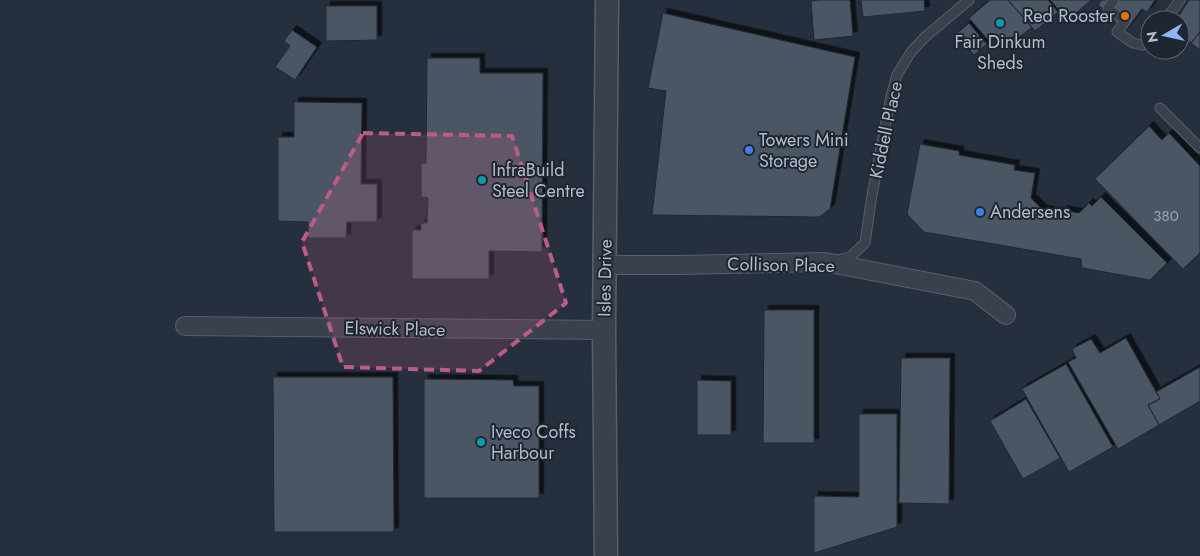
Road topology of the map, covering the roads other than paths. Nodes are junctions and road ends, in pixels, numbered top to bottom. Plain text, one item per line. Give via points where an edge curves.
1 (607, 0) edge
2 (969, 0) edge
3 (1114, 0) edge
4 (1140, 44) edge
5 (1160, 108) dead end
6 (1200, 148) edge
7 (825, 262) junction
8 (606, 266) junction
9 (1006, 315) dead end
10 (185, 326) dead end
11 (604, 330) junction
12 (606, 556) edge

1 - 8 street, Isles Drive
2 - 7 lane, Kiddell Place via 925,37 903,63 891,96 865,243 850,257
3 - 4 lane via 1108,8 1125,21 1118,32 1133,43
5 - 6 lane
7 - 8 street, Collison Place
7 - 9 street, Collison Place via 975,291
8 - 11 street, Isles Drive
10 - 11 street, Elswick Place
11 - 12 street, Isles Drive

